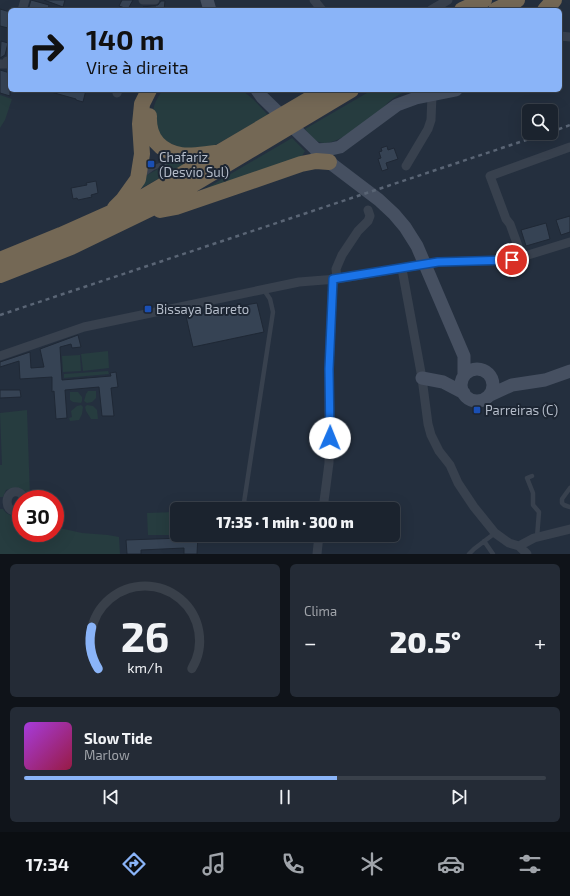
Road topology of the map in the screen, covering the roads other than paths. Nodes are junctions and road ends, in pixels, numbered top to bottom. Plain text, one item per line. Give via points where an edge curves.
1 (314, 0) edge
2 (448, 0) edge
3 (484, 0) edge
4 (517, 0) edge
5 (554, 0) edge
6 (320, 8) edge
7 (434, 8) edge
8 (466, 8) edge
9 (500, 8) edge
10 (547, 8) edge
11 (148, 92) edge
12 (157, 92) edge
13 (256, 92) edge
14 (322, 92) edge
15 (348, 92) edge
16 (446, 92) edge
17 (432, 95) junction
18 (570, 147) edge
19 (221, 152) junction
20 (181, 155) junction
21 (334, 156) junction
22 (406, 166) dead end
23 (138, 179) junction
24 (368, 210) dead end
25 (141, 214) junction
26 (104, 216) junction
27 (570, 242) edge
28 (522, 257) junction
29 (0, 260) edge
30 (402, 269) junction
31 (0, 275) edge
32 (335, 279) junction
33 (264, 290) junction
34 (0, 356) edge
35 (464, 356) junction
36 (570, 371) edge
37 (487, 373) junction
38 (464, 377) junction
39 (422, 378) junction
40 (443, 382) junction
41 (512, 385) junction
42 (464, 393) junction
43 (490, 395) junction
44 (532, 476) dead end
45 (570, 488) edge
46 (12, 494) edge
47 (3, 502) edge
48 (245, 502) edge
49 (324, 502) edge
50 (570, 507) edge
51 (12, 510) edge
52 (570, 529) edge
53 (495, 533) junction
54 (537, 537) junction
55 (484, 540) junction
56 (318, 542) edge
57 (519, 546) junction
58 (317, 554) edge
59 (469, 554) edge
60 (493, 554) edge
61 (527, 554) edge

1 - 6 street
2 - 7 street
3 - 8 highway
4 - 9 highway
5 - 10 highway
11 - 23 highway via 142,104 142,154
12 - 20 highway via 150,105 149,125 152,136 163,148
13 - 21 street via 313,147
14 - 19 highway
15 - 25 highway
16 - 17 street
17 - 21 street via 397,105
17 - 22 street via 428,129
18 - 28 street via 490,176
19 - 20 highway
19 - 26 highway via 135,202
20 - 23 lane via 153,168
21 - 25 highway via 301,164 176,206
21 - 35 street via 405,227 417,246
23 - 26 highway via 123,200
24 - 32 street via 368,221 342,255
25 - 31 highway
26 - 29 highway
27 - 28 street
28 - 30 street via 512,260 438,262
30 - 32 street
30 - 39 street
32 - 33 street via 299,282
32 - 49 street via 329,369 329,463
33 - 34 street via 84,327
33 - 48 lane via 270,299 273,312
35 - 37 street
35 - 38 street
36 - 41 street via 544,380
37 - 38 street via 473,370
37 - 41 street
37 - 43 street via 494,385
38 - 40 street
38 - 42 street via 461,386
39 - 40 street
39 - 53 street via 431,435 450,465 458,484
40 - 42 street
41 - 43 street
42 - 43 street via 474,401 483,400
44 - 54 lane via 527,478 534,505 539,512
45 - 50 lane via 562,503
46 - 47 street
47 - 51 street
52 - 54 street
53 - 55 lane
53 - 57 street via 509,543
54 - 57 street
55 - 59 lane
55 - 60 lane
56 - 58 street
57 - 61 street

